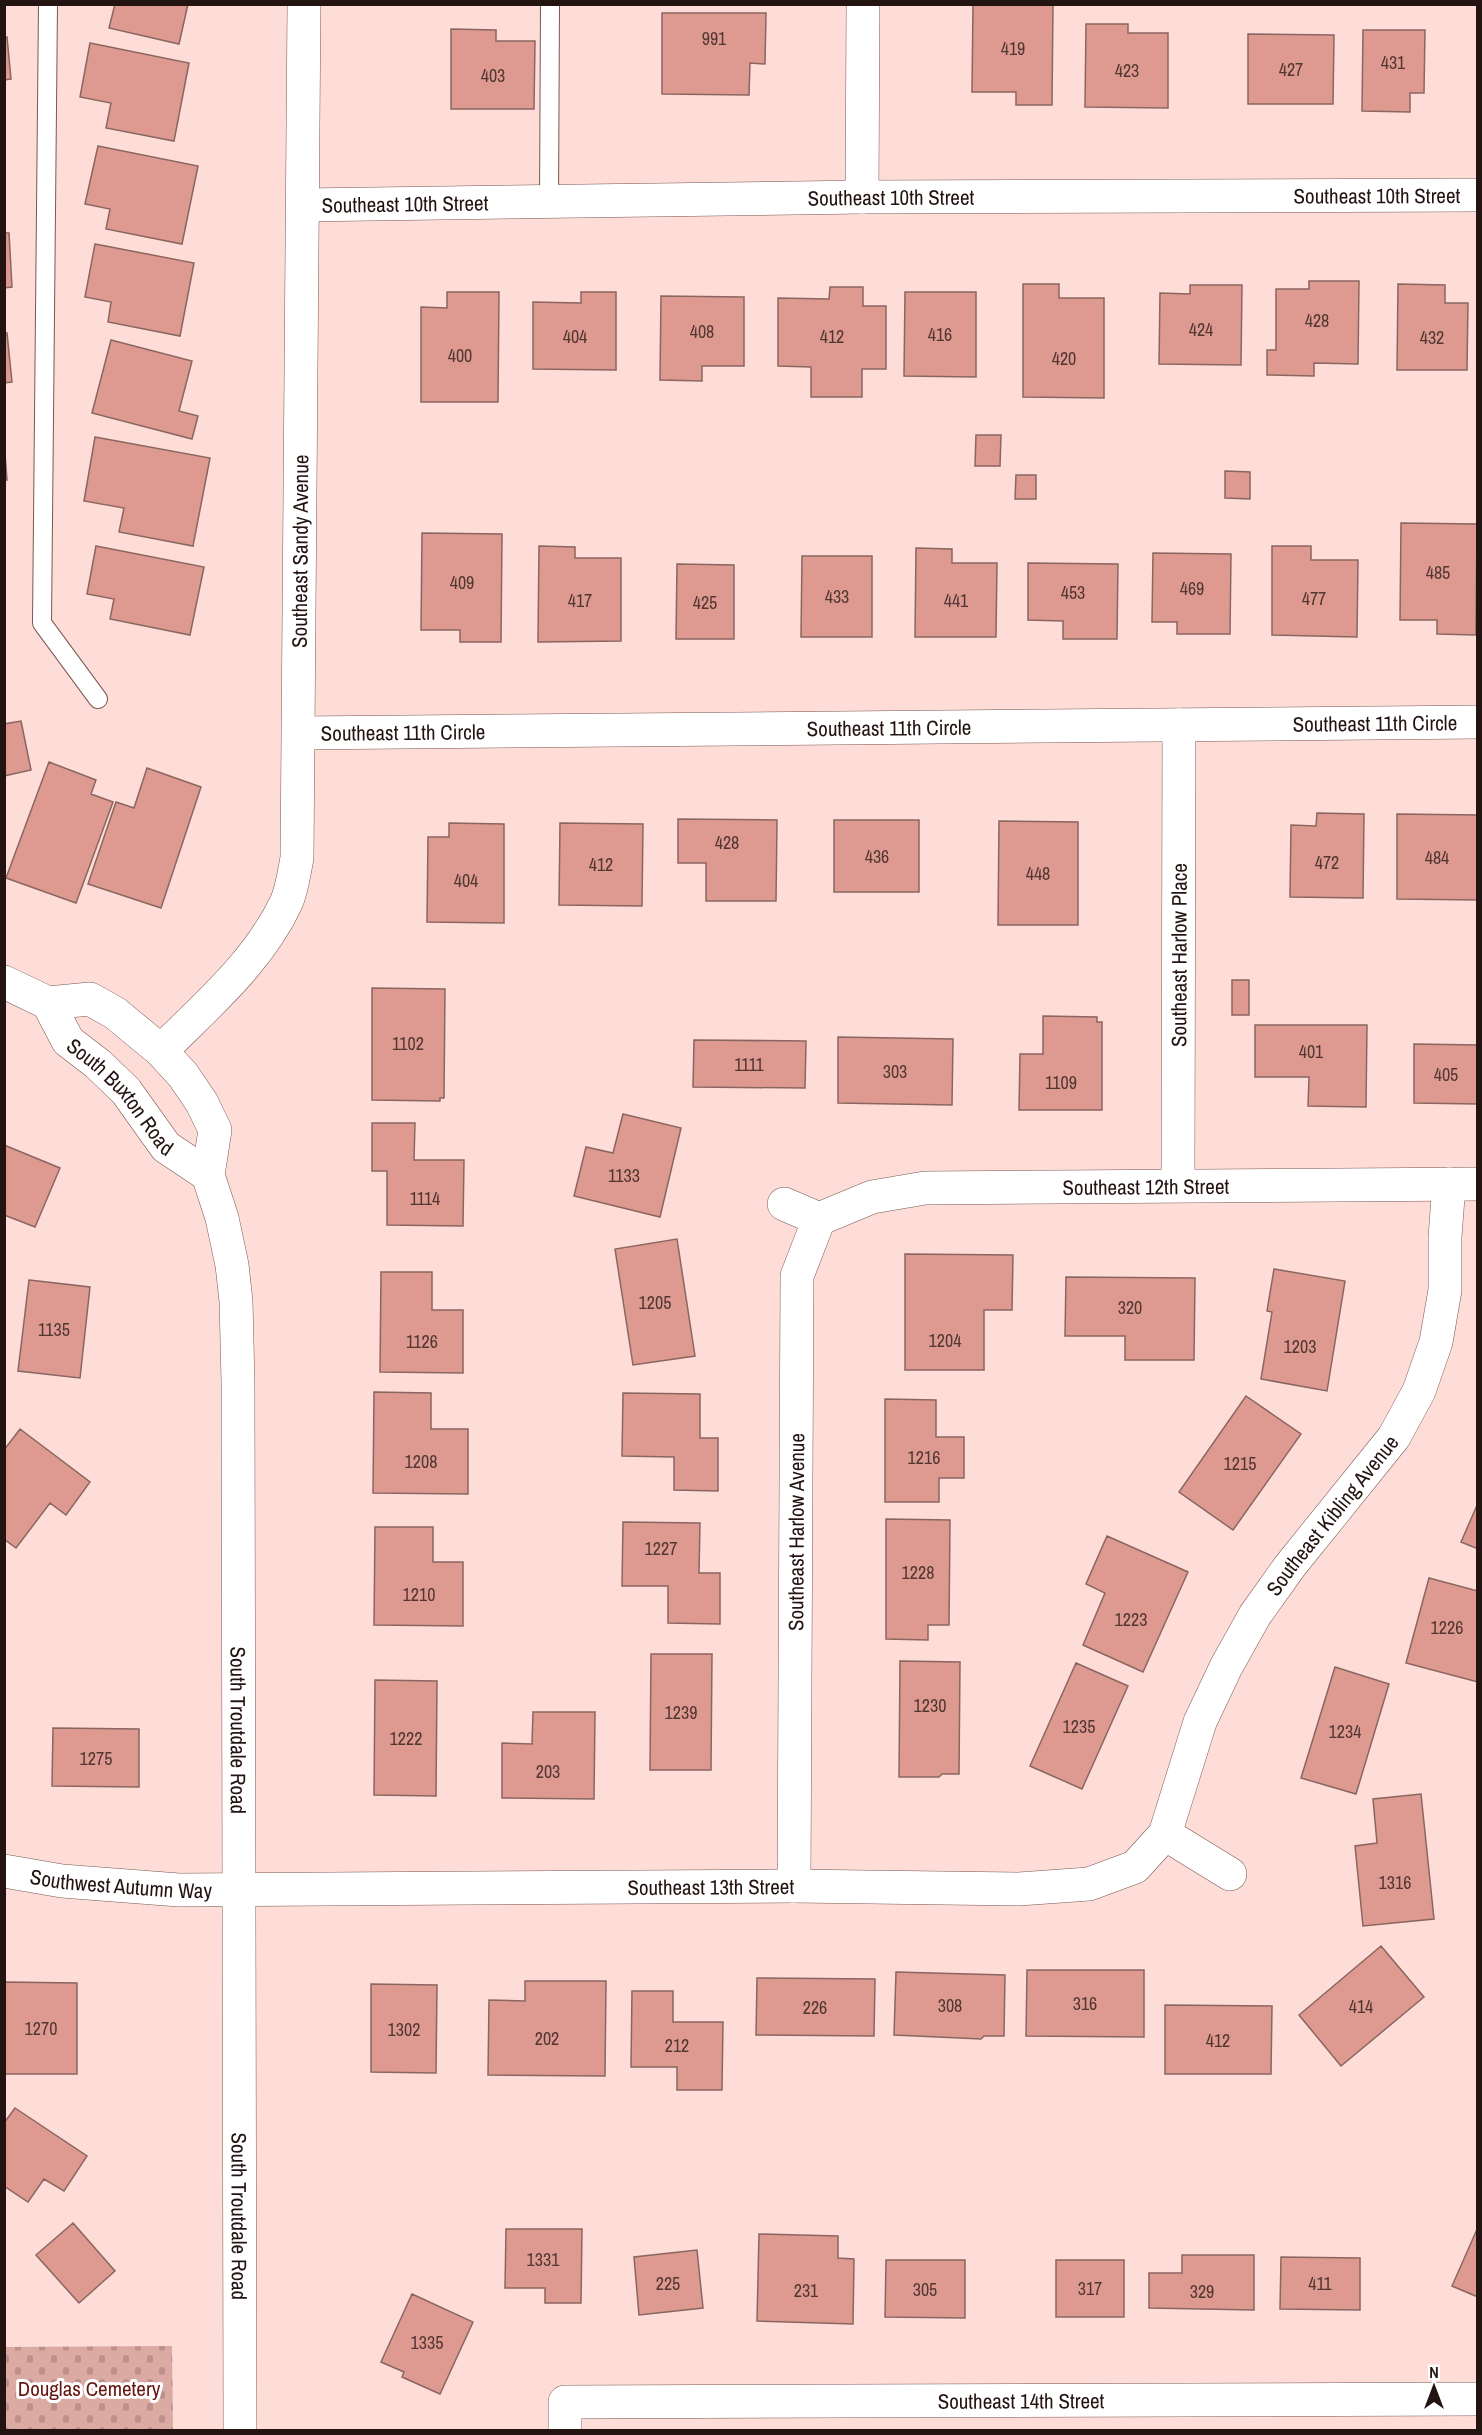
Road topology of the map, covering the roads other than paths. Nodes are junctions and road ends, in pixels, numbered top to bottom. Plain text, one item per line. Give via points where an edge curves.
1 (48, 4) edge
2 (304, 4) edge
3 (550, 4) edge
4 (863, 4) edge
5 (1478, 195) edge
6 (862, 197) junction
7 (549, 201) junction
8 (303, 205) junction
9 (98, 699) dead end
10 (1478, 722) edge
11 (1179, 725) junction
12 (299, 733) junction
13 (4, 982) edge
14 (48, 1004) junction
15 (161, 1051) junction
16 (208, 1175) junction
17 (1463, 1184) edge
18 (1178, 1185) junction
19 (784, 1204) dead end
20 (819, 1219) junction
21 (1165, 1834) junction
22 (4, 1871) edge
23 (1230, 1874) dead end
24 (794, 1886) junction
25 (239, 1891) junction
26 (1478, 2399) edge
27 (565, 2416) edge
28 (240, 2430) edge

1 - 9 lane via 42,623
2 - 8 street, Southeast Sandy Avenue
3 - 7 lane
4 - 6 street
5 - 6 street, Southeast 10th Street
6 - 7 street, Southeast 10th Street
7 - 8 street, Southeast 10th Street
8 - 12 street, Southeast Sandy Avenue
10 - 11 street, Southeast 11th Circle
11 - 12 street, Southeast 11th Circle
11 - 18 street, Southeast Harlow Place
12 - 15 street, Southeast Sandy Avenue via 297,858 287,901 271,932 237,975
13 - 14 street
14 - 15 street via 90,999 115,1013
14 - 16 street, South Buxton Road via 68,1041 126,1091 166,1147
15 - 16 street, South Troutdale Road via 183,1075 215,1130
16 - 25 street, South Troutdale Road via 222,1218 236,1301
17 - 18 street, Southeast 12th Street
17 - 21 street, Southeast Kibling Avenue via 1445,1237 1445,1290 1436,1342 1419,1391 1394,1437 1255,1615 1200,1722
18 - 20 street, Southeast 12th Street via 925,1188 872,1197
19 - 20 street
20 - 24 street, Southeast Harlow Avenue via 797,1276
21 - 23 street
21 - 24 street, Southeast 13th Street via 1135,1867 1089,1884 1019,1888
22 - 25 street, Southwest Autumn Way via 62,1881
24 - 25 street, Southeast 13th Street
25 - 28 street, South Troutdale Road
26 - 27 street, Southeast 14th Street

